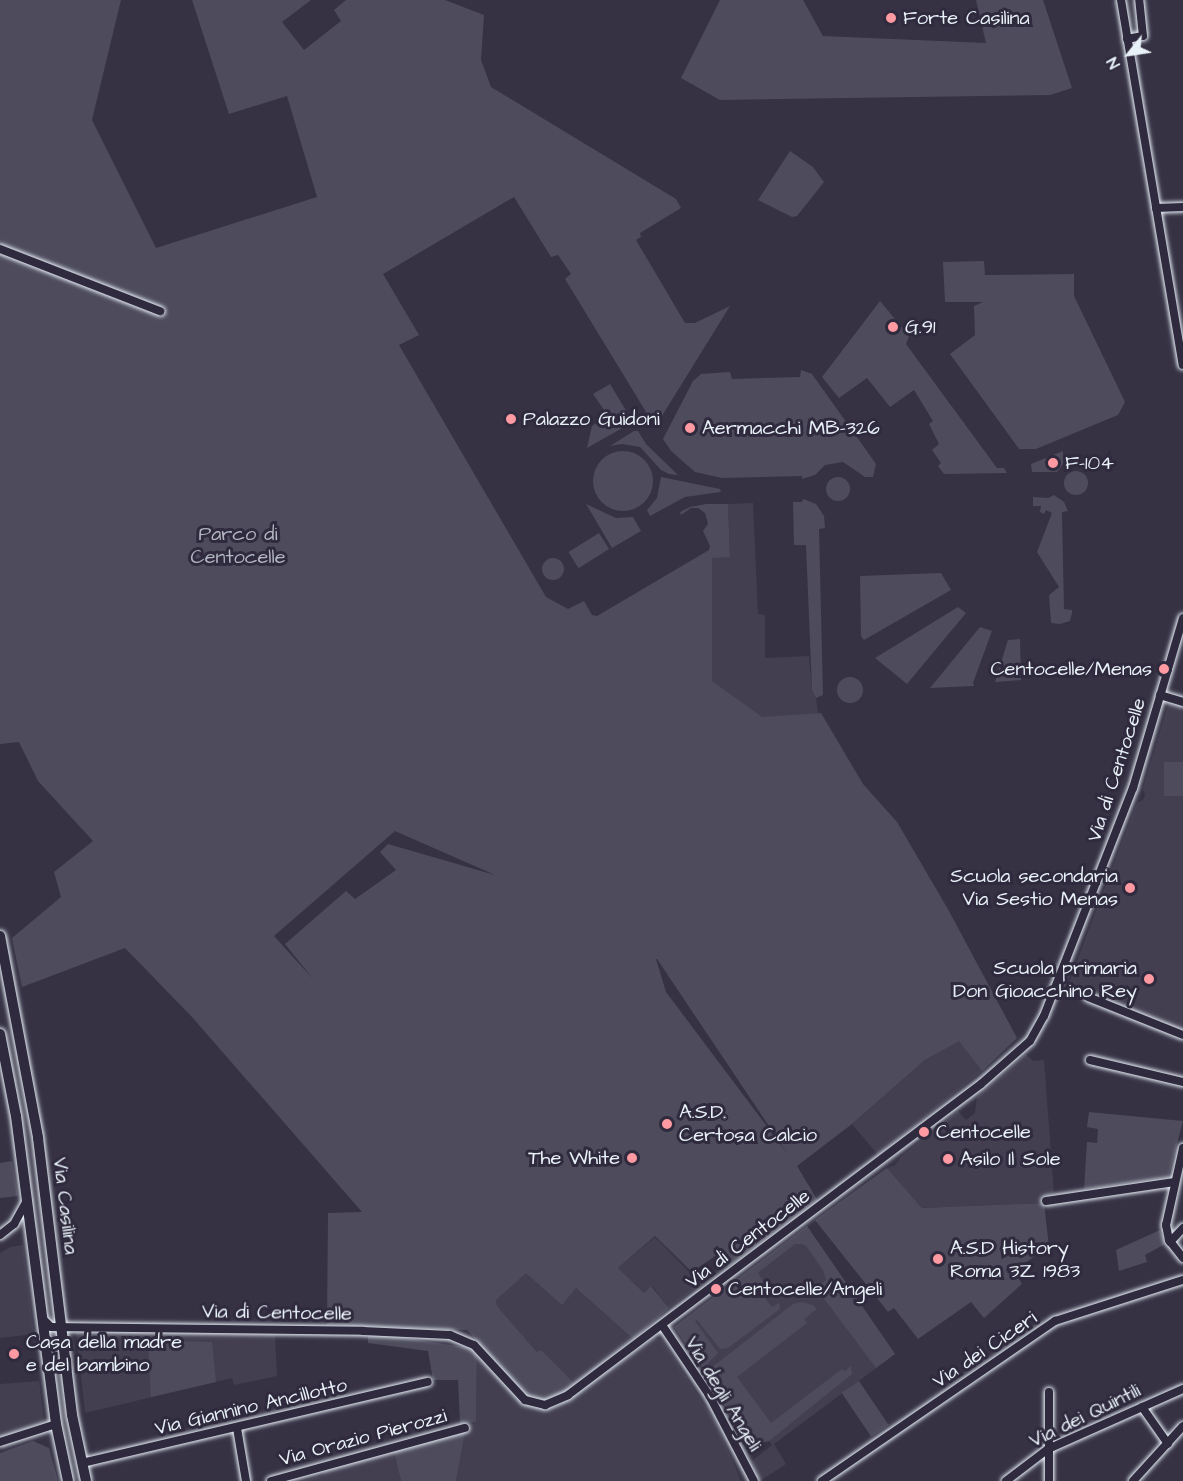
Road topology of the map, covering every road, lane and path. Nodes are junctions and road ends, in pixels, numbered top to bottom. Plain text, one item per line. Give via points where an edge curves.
1 (1121, 0) edge
2 (1139, 0) edge
3 (1127, 39) junction
4 (1183, 207) edge
5 (1156, 208) junction
6 (0, 249) edge
7 (160, 311) dead end
8 (1183, 365) edge
9 (1183, 618) edge
10 (1160, 695) junction
11 (1183, 702) edge
12 (0, 936) edge
13 (1088, 997) dead end
14 (0, 1034) edge
15 (1183, 1035) edge
16 (1090, 1060) dead end
17 (1183, 1082) edge
18 (1183, 1148) edge
19 (1175, 1182) junction
20 (28, 1200) junction
21 (1046, 1201) dead end
22 (1183, 1228) edge
23 (0, 1235) edge
24 (1170, 1242) junction
25 (1183, 1258) edge
26 (1183, 1280) edge
27 (43, 1318) junction
28 (662, 1325) junction
29 (62, 1327) junction
30 (428, 1382) dead end
31 (1183, 1389) edge
32 (1049, 1392) dead end
33 (1142, 1407) junction
34 (56, 1424) junction
35 (1183, 1426) edge
36 (237, 1428) junction
37 (465, 1428) dead end
38 (0, 1443) edge
39 (1168, 1444) junction
40 (1048, 1449) junction
41 (82, 1463) junction
42 (68, 1481) edge
43 (86, 1481) edge
44 (246, 1481) edge
45 (270, 1481) edge
46 (754, 1481) edge
47 (822, 1481) edge
48 (1006, 1481) edge
49 (1049, 1481) edge
50 (1133, 1481) edge

1 - 3 street
2 - 3 street via 1143,36
3 - 5 street
4 - 5 street
5 - 8 street
6 - 7 street
9 - 10 street, Via di Centocelle
10 - 11 street
10 - 28 street, Via di Centocelle via 1133,788 1044,1016 1030,1041 981,1084
12 - 29 main road, Via Casilina via 35,1116
13 - 15 street
14 - 20 main road, Via Casilina
16 - 17 street
18 - 19 street
19 - 21 street
19 - 24 street via 1166,1226
20 - 23 street via 14,1224
20 - 27 main road, Via Casilina
22 - 24 street
24 - 25 street
26 - 47 street, Via dei Ciceri via 1055,1321
27 - 29 street, Via di Centocelle via 50,1327
27 - 34 main road, Via Casilina
28 - 29 street, Via di Centocelle via 568,1395 540,1405 525,1400 474,1345 450,1335
28 - 46 street, Via degli Angeli via 709,1395
29 - 41 main road, Via Casilina
30 - 36 street, Via Giannino Ancillotto
31 - 33 street, Via dei Quintili
32 - 40 street
33 - 39 street
33 - 40 street, Via dei Quintili
34 - 38 street
34 - 42 main road, Via Casilina
35 - 39 street
36 - 41 street, Via Giannino Ancillotto
36 - 44 street
37 - 45 street, Via Orazio Pierozzi
39 - 50 street
40 - 48 street, Via dei Quintili
40 - 49 street
41 - 43 main road, Via Casilina

